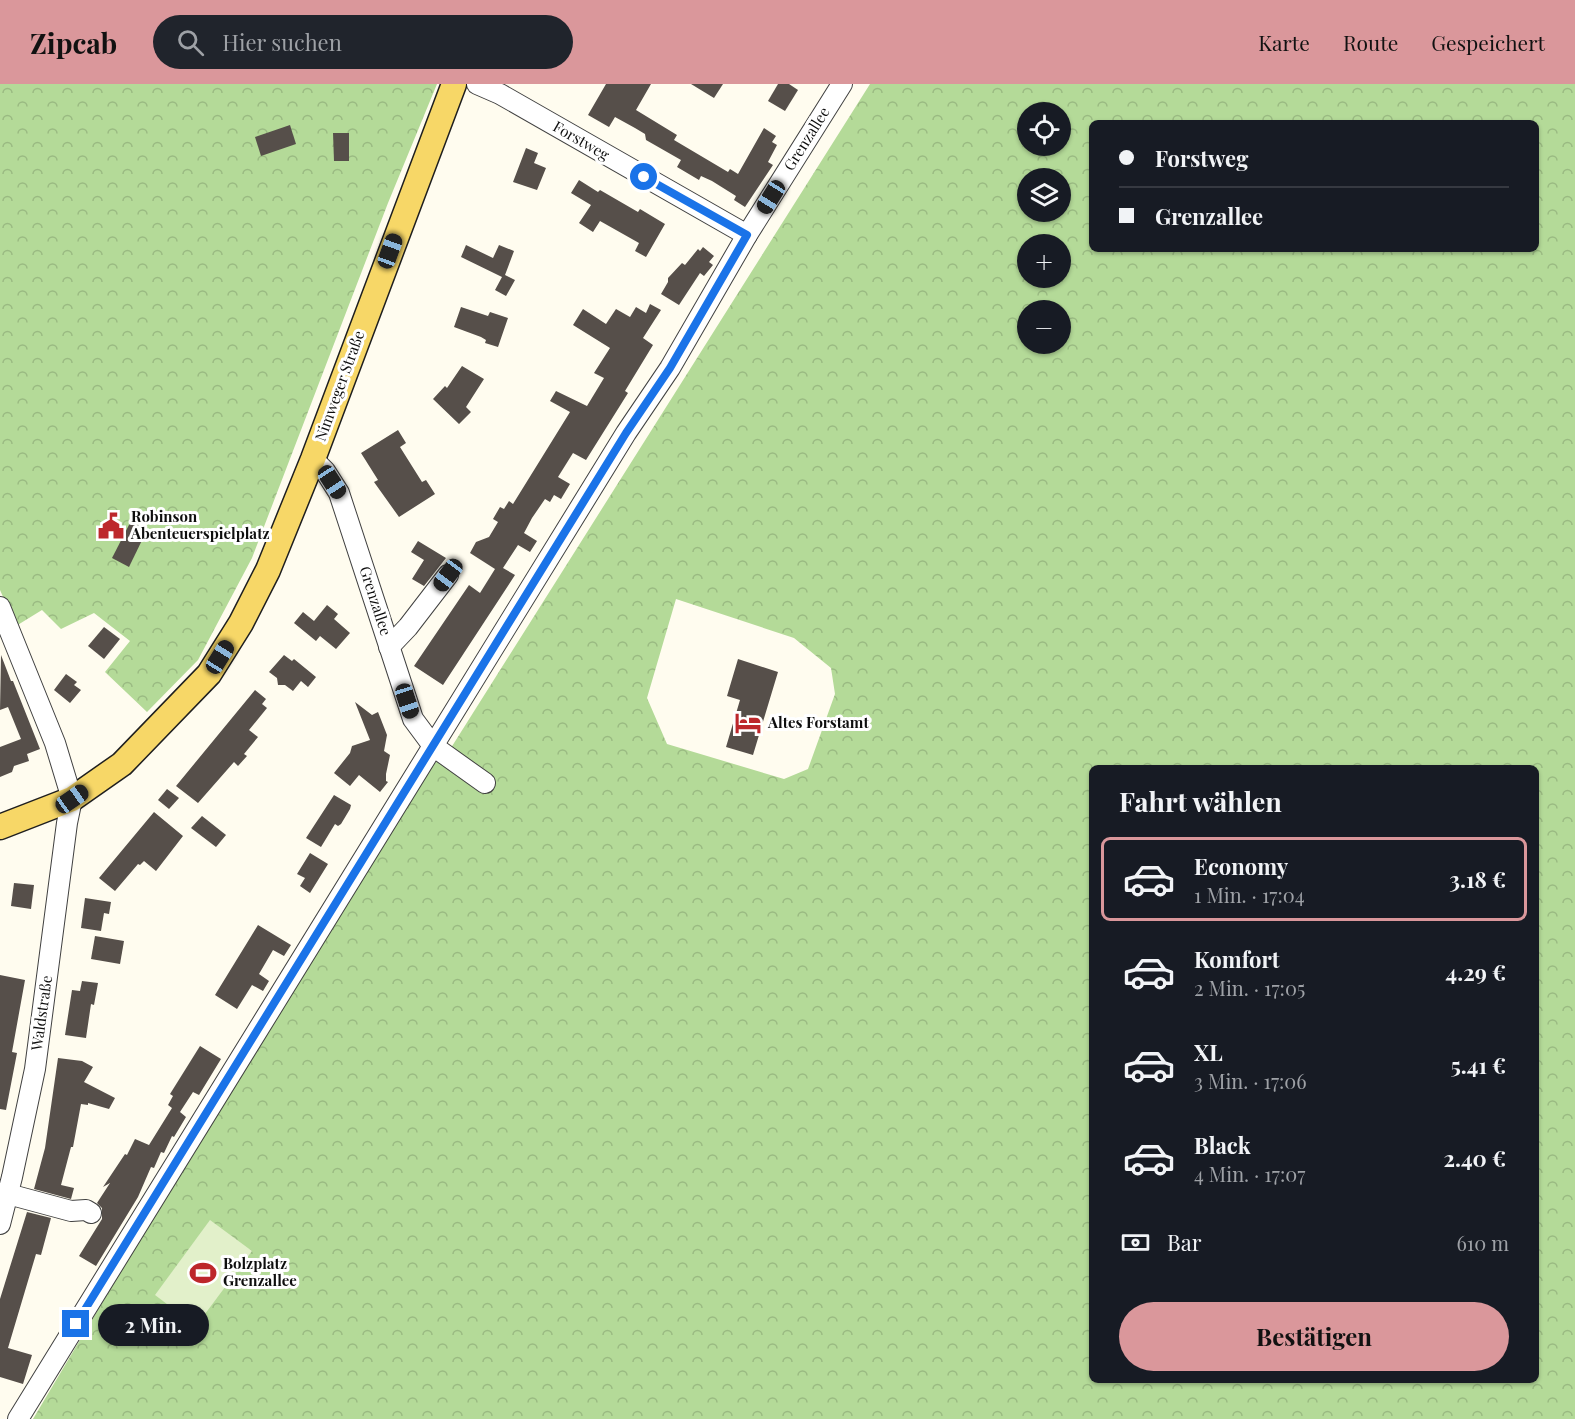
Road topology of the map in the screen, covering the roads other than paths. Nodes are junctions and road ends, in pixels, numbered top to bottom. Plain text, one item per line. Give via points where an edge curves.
1 (454, 84) edge
2 (477, 84) edge
3 (842, 84) edge
4 (747, 235) junction
5 (313, 459) junction
6 (448, 575) dead end
7 (0, 607) edge
8 (390, 647) junction
9 (433, 746) junction
10 (485, 783) dead end
11 (72, 799) junction
12 (0, 827) edge
13 (8, 1194) junction
14 (91, 1213) dead end
15 (0, 1224) edge
16 (18, 1419) edge

1 - 5 main road, Nimweger Straße
2 - 4 street, Forstweg
3 - 4 street, Grenzallee
4 - 9 street, Grenzallee via 670,368
5 - 8 street, Grenzallee via 339,493
5 - 11 main road, Nimweger Straße via 268,570 209,674 122,764
6 - 8 street
7 - 11 street via 55,743
8 - 9 street, Grenzallee via 413,719
9 - 10 street
9 - 16 street, Grenzallee
11 - 12 main road, Nimweger Straße
11 - 13 street, Waldstraße via 35,1069
13 - 14 street
13 - 15 street, Waldstraße

